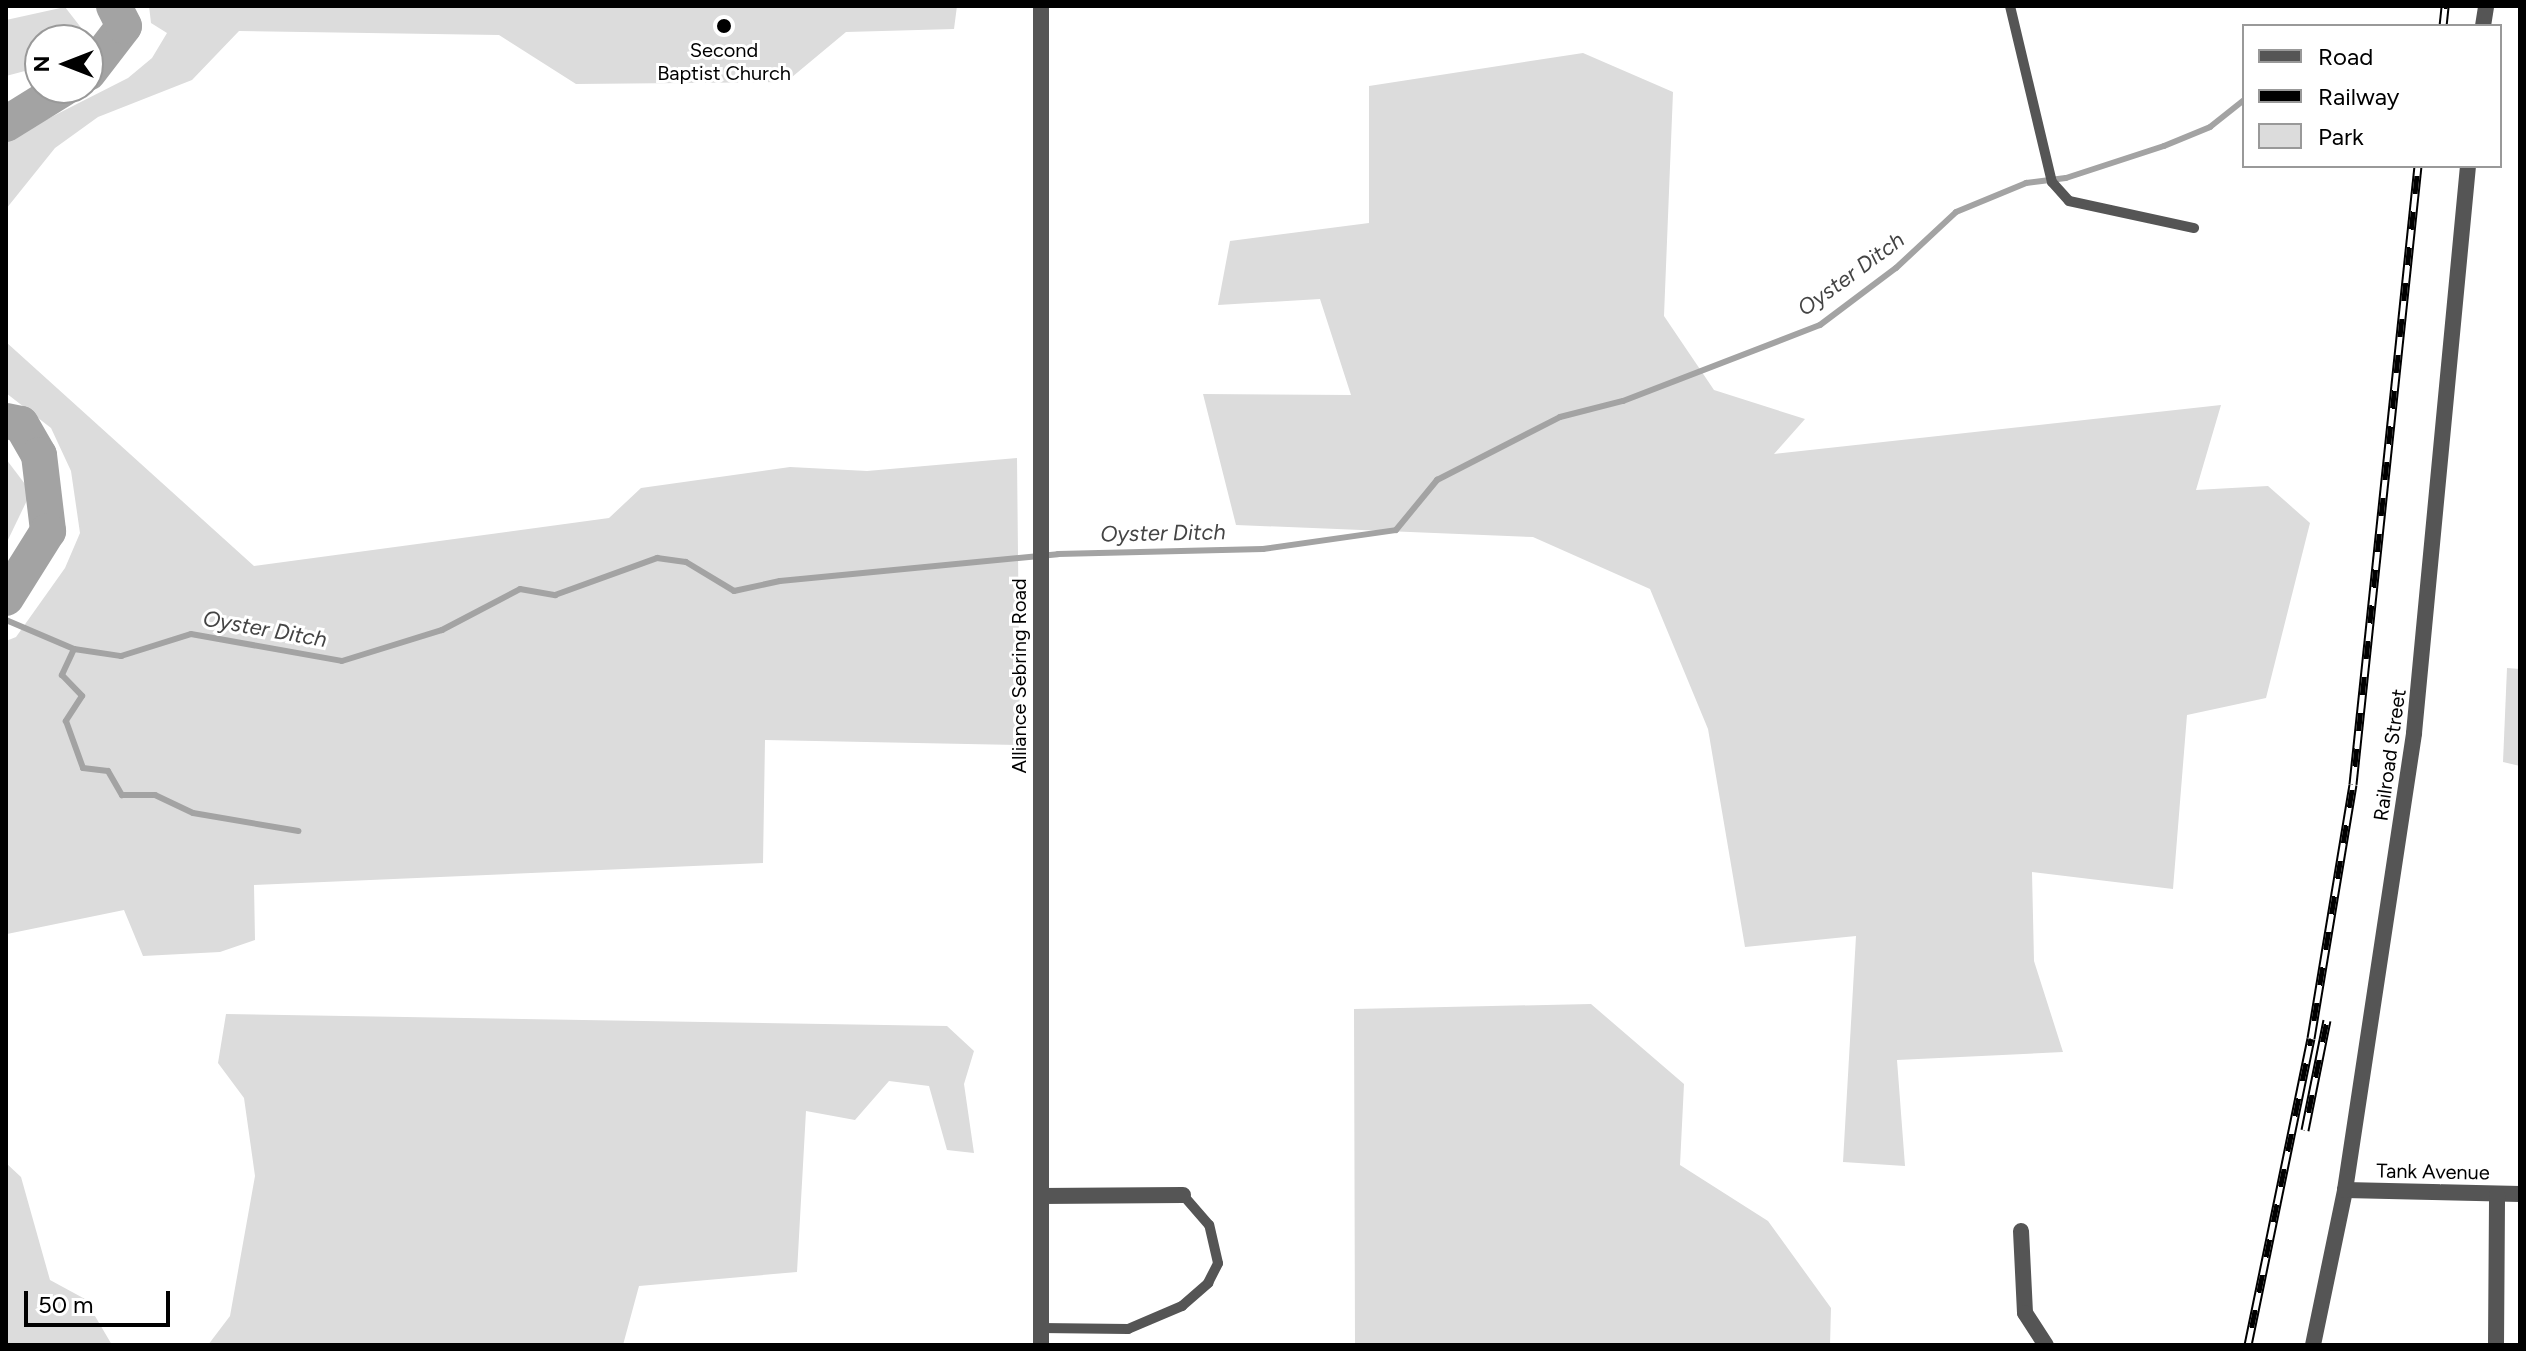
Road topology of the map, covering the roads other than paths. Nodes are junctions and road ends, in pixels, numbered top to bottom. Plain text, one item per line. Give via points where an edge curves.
1 (1041, 6) edge
2 (2010, 6) edge
3 (2468, 168) edge
4 (2194, 228) dead end
5 (2345, 1190) junction
6 (2497, 1194) junction
7 (2520, 1194) edge
8 (1183, 1195) joint
9 (1041, 1196) junction
10 (2021, 1231) dead end
11 (1041, 1336) edge
12 (2046, 1345) edge
13 (2313, 1345) edge
14 (2496, 1345) edge

1 - 9 street, Alliance Sebring Road
2 - 4 lane via 2052,182 2069,201
3 - 5 street, Railroad Street via 2415,718
5 - 6 street, Tank Avenue
5 - 13 street, Railroad Street
6 - 7 street, Tank Avenue
6 - 14 street
8 - 9 street
8 - 11 lane via 1209,1225 1218,1263 1208,1283 1182,1306 1128,1329
9 - 11 street, Alliance Sebring Road
10 - 12 street via 2025,1313

